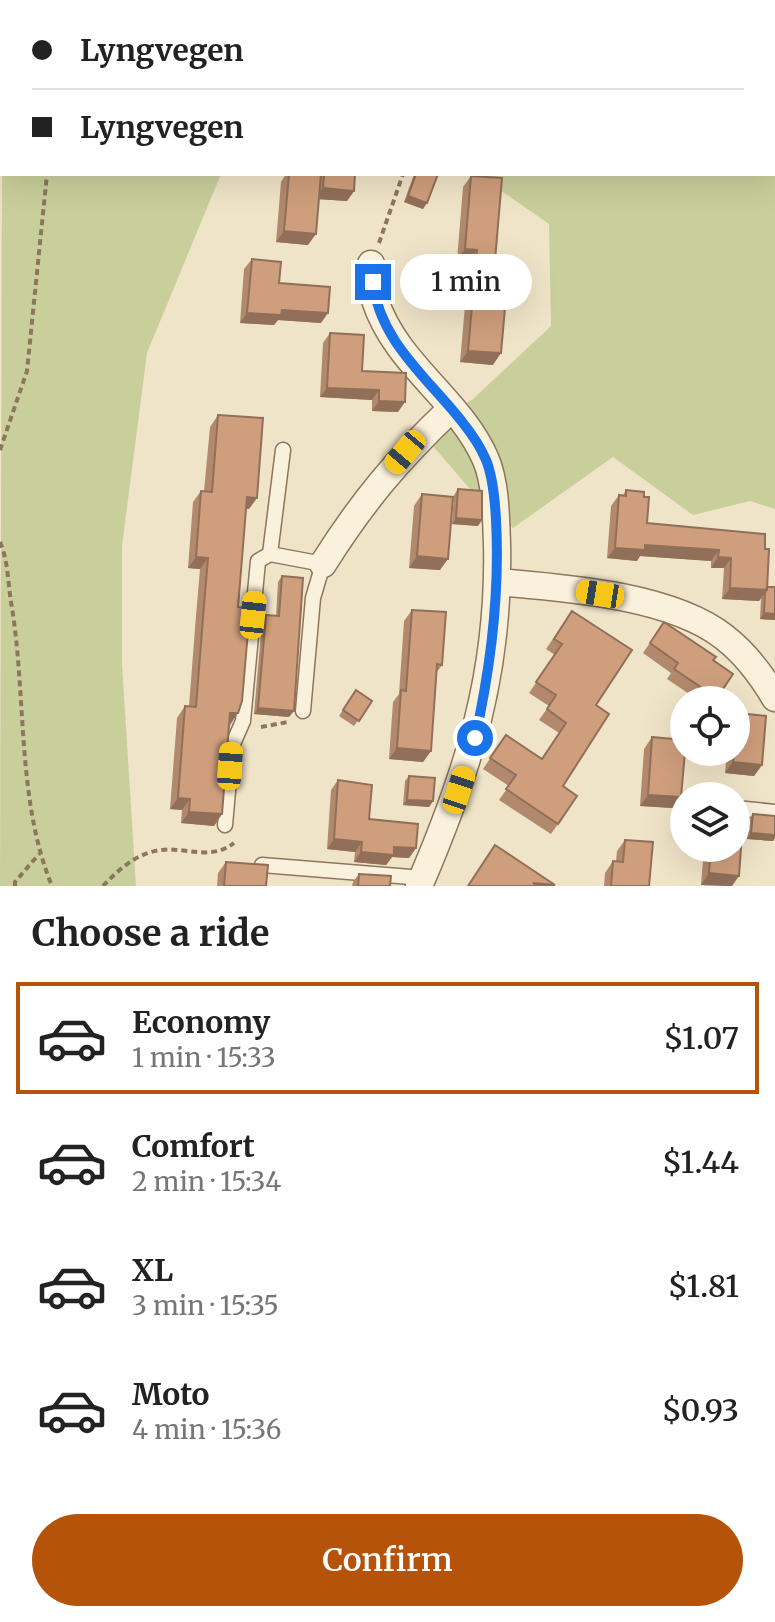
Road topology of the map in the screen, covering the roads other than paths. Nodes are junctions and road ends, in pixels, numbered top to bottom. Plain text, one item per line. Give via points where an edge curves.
1 (371, 264) road end
2 (451, 409) junction
3 (283, 450) dead end
4 (270, 554) junction
5 (323, 564) junction
6 (498, 582) junction
7 (775, 698) edge
8 (303, 711) road end
9 (750, 809) edge
10 (775, 812) edge
11 (225, 825) edge
12 (262, 865) edge
13 (421, 882) edge

1 - 2 street via 374,299 396,344
2 - 5 street via 375,487
2 - 6 street via 486,461 495,502
3 - 4 lane
4 - 5 lane
4 - 11 lane via 258,561 243,721 232,746
5 - 8 lane via 313,598
6 - 7 street via 624,598 687,617 723,635 749,658
6 - 13 street via 475,738
9 - 10 lane
12 - 13 lane

